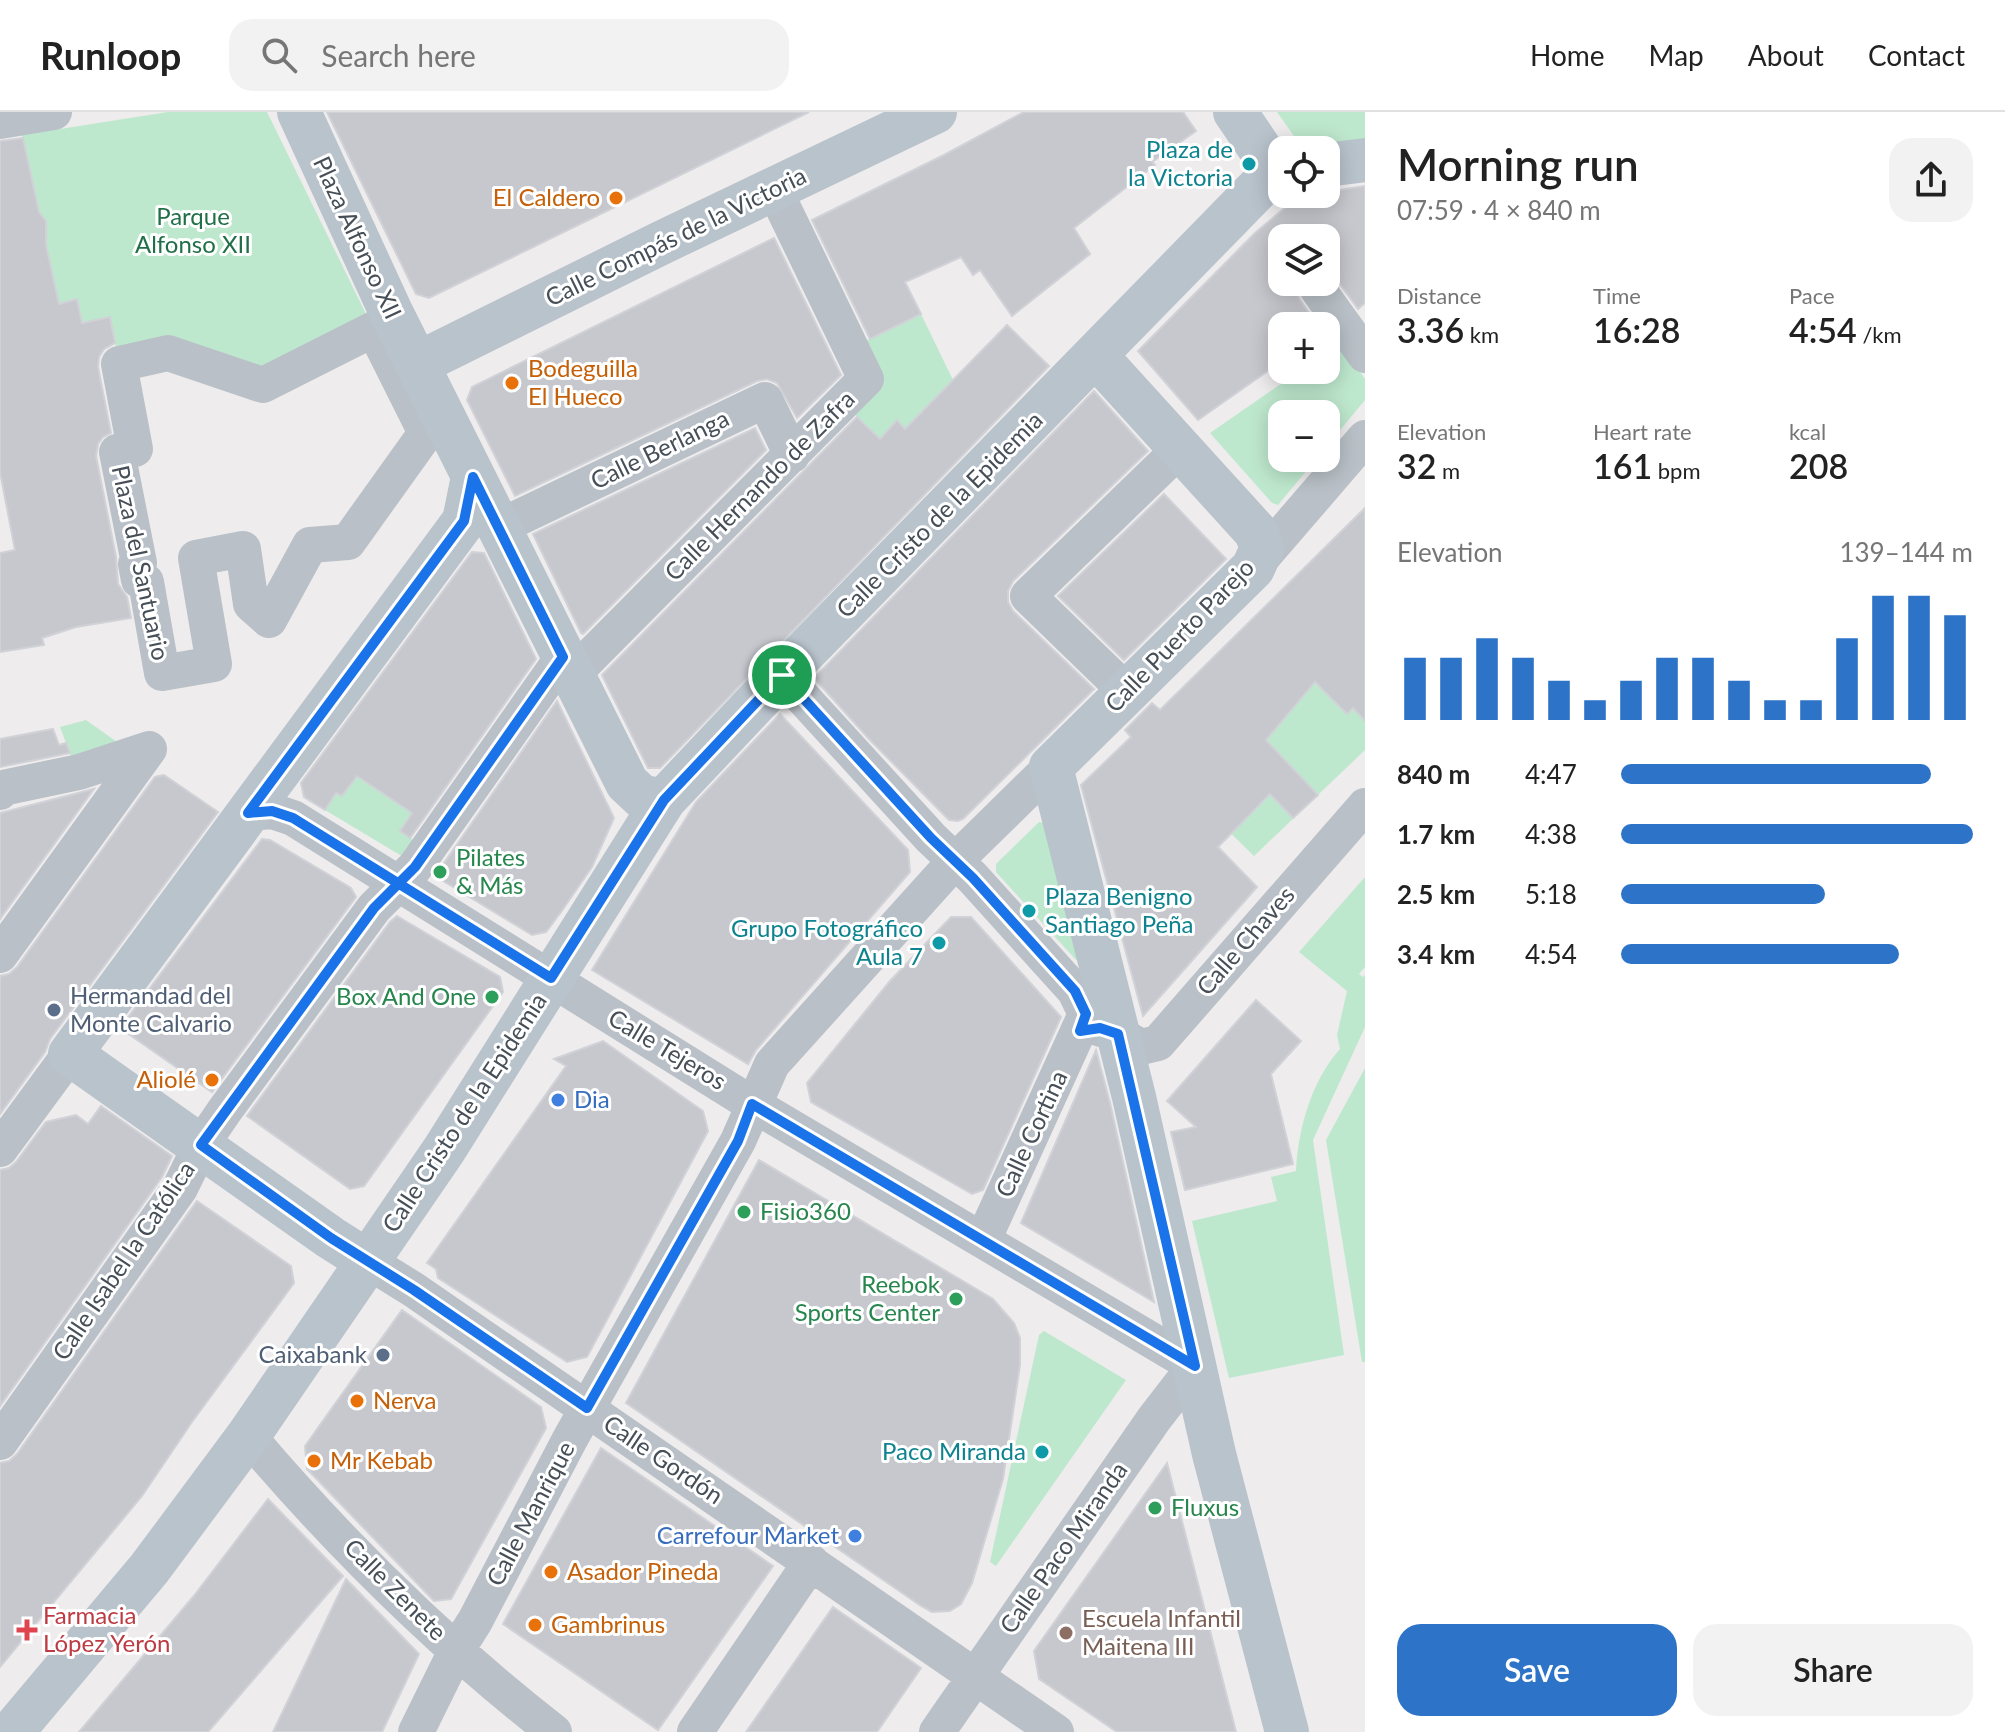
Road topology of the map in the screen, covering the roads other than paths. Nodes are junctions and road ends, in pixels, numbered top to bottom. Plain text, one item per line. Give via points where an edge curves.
1 (54, 112) edge
2 (299, 112) edge
3 (935, 112) edge
4 (1235, 112) edge
5 (0, 121) edge
6 (1268, 157) edge
7 (1365, 160) edge
8 (1340, 163) edge
9 (1268, 180) edge
10 (774, 189) junction
11 (1323, 296) edge
12 (1365, 355) edge
13 (1096, 356) junction
14 (417, 364) junction
15 (1365, 438) edge
16 (1180, 449) junction
17 (792, 455) junction
18 (473, 477) junction
19 (499, 527) junction
20 (196, 558) joint
21 (1253, 568) junction
22 (568, 666) junction
23 (782, 675) junction
24 (1127, 692) junction
25 (1051, 767) junction
26 (0, 792) edge
27 (664, 800) junction
28 (1365, 806) edge
29 (248, 813) junction
30 (955, 861) junction
31 (397, 884) junction
32 (0, 955) edge
33 (551, 978) junction
34 (1099, 1032) junction
35 (70, 1054) junction
36 (752, 1104) junction
37 (201, 1145) junction
38 (0, 1149) edge
39 (984, 1238) junction
40 (369, 1262) junction
41 (1195, 1366) junction
42 (587, 1408) junction
43 (248, 1436) junction
44 (0, 1442) edge
45 (811, 1562) junction
46 (456, 1651) junction
47 (974, 1676) junction
48 (12, 1732) edge
49 (416, 1732) edge
50 (554, 1732) edge
51 (695, 1732) edge
52 (937, 1732) edge
53 (1056, 1732) edge
54 (1287, 1732) edge

1 - 5 street
2 - 14 street, Plaza Alfonso XII
3 - 10 street, Calle Compás de la Victoria
4 - 6 street
7 - 8 street
9 - 13 street, Calle Cristo de la Epidemia
10 - 14 street, Calle Compás de la Victoria
10 - 17 street, Calle Hernando de Zafra via 866,379
11 - 12 street
13 - 16 street, Calle Puerto Parejo
13 - 23 street, Calle Cristo de la Epidemia
14 - 18 street, Plaza Alfonso XII
15 - 21 street
16 - 21 street, Calle Puerto Parejo via 1256,532 1262,548
16 - 24 street via 1028,596
17 - 19 street, Calle Berlanga via 765,400
17 - 22 street, Calle Hernando de Zafra
18 - 19 street, Plaza Alfonso XII
18 - 29 street via 464,521
19 - 22 street, Plaza Alfonso XII
20 - 20 street, Plaza del Santuario via 243,549 251,604 269,620 310,545 348,542 426,433 374,329 263,385 168,353 119,364 135,449 117,452 162,673 214,664
21 - 24 street, Calle Puerto Parejo
22 - 27 street, Plaza Alfonso XII via 627,783 642,797
22 - 31 street, Calle Isabel la Católica
23 - 27 street, Calle Cristo de la Epidemia
23 - 30 street
24 - 25 street, Calle Puerto Parejo
25 - 30 street, Calle Manrique
25 - 34 street
26 - 32 street via 149,749
27 - 33 street, Calle Cristo de la Epidemia
28 - 34 street, Calle Chaves via 1158,1043 1141,1047
29 - 31 street, Calle Tejeros via 272,811 293,818
29 - 35 street
30 - 34 street via 1075,991
30 - 36 street, Calle Manrique via 772,1064
31 - 33 street, Calle Tejeros
31 - 37 street, Calle Isabel la Católica
33 - 36 street, Calle Tejeros
33 - 40 street, Calle Cristo de la Epidemia
34 - 39 street, Calle Cortina
34 - 41 street
35 - 37 street, Calle Gordón
35 - 38 street
36 - 39 street, Calle Tejeros
36 - 42 street, Calle Manrique via 738,1141
37 - 40 street, Calle Gordón
37 - 44 street, Calle Isabel la Católica via 180,1188
39 - 41 street, Calle Tejeros
40 - 42 street, Calle Gordón
40 - 43 street, Calle Cristo de la Epidemia
41 - 47 street, Calle Paco Miranda
41 - 54 street
42 - 45 street, Calle Gordón
42 - 46 street, Calle Manrique
43 - 46 street, Calle Zenete
43 - 48 street, Calle Cristo de la Epidemia via 149,1569
45 - 47 street, Calle Gordón
45 - 51 street
46 - 49 street, Calle Manrique
46 - 50 street, Calle Zenete
47 - 52 street, Calle Paco Miranda
47 - 53 street, Calle Gordón

